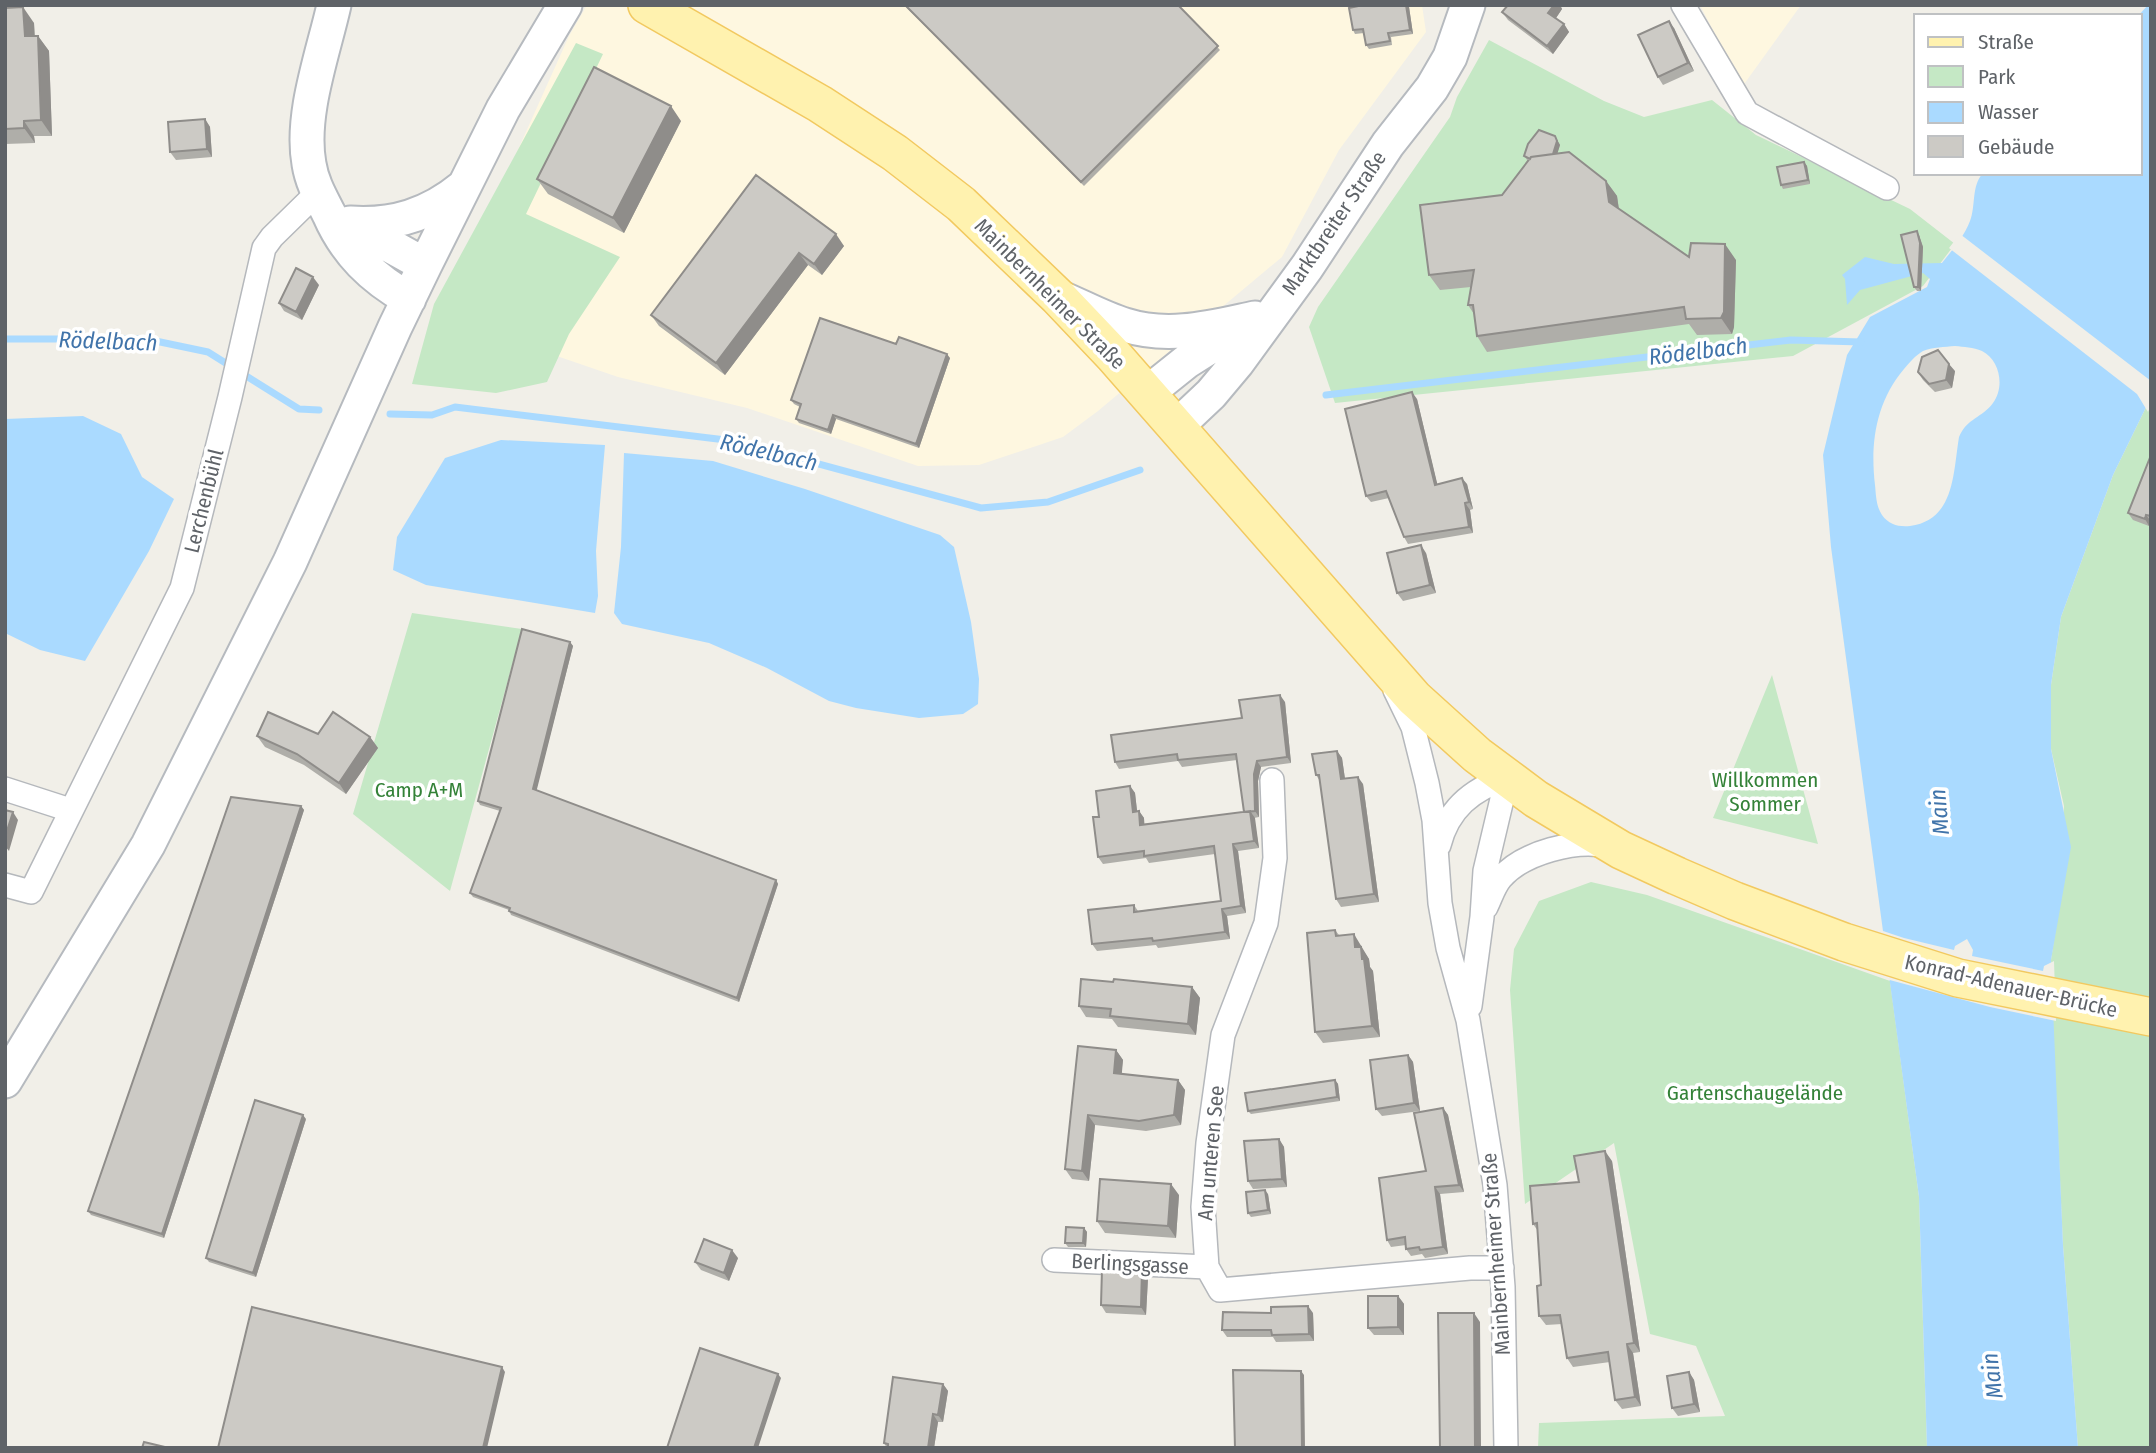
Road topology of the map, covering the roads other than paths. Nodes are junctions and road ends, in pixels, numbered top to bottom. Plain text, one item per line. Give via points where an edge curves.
1 (334, 5) edge
2 (647, 5) edge
3 (1451, 5) edge
4 (1468, 5) edge
5 (1683, 5) edge
6 (559, 16) edge
7 (1388, 144) junction
8 (465, 186) junction
9 (1887, 188) dead end
10 (330, 206) junction
11 (425, 265) junction
12 (1058, 297) junction
13 (409, 299) junction
14 (1268, 310) junction
15 (1146, 394) junction
16 (1176, 427) junction
17 (1383, 664) junction
18 (1507, 778) junction
19 (1272, 780) dead end
20 (5, 789) edge
21 (70, 810) junction
22 (1621, 850) junction
23 (1437, 858) junction
24 (5, 885) edge
25 (1482, 917) junction
26 (1793, 922) joint
27 (2151, 1017) edge
28 (1468, 1020) junction
29 (5, 1081) edge
30 (1054, 1260) dead end
31 (1207, 1267) junction
32 (1502, 1268) junction
33 (1506, 1448) edge

1 - 10 main road via 308,132 309,164
2 - 12 main road, Mainbernheimer Straße via 820,104 895,153 961,204
3 - 7 main road, Marktbreiter Straße via 1441,37
4 - 7 main road, Marktbreiter Straße via 1450,57
5 - 9 street via 1747,113
6 - 8 main road via 503,109
7 - 14 main road, Marktbreiter Straße via 1307,267
8 - 10 main road via 404,220 377,223
8 - 11 main road
10 - 11 main road
10 - 13 main road via 334,226 355,258
10 - 21 street, Lerchenbühl via 264,248 182,588
11 - 13 main road
12 - 14 main road via 1125,325 1160,331 1196,331
12 - 15 main road, Mainbernheimer Straße
13 - 29 main road via 290,562 148,845
14 - 15 main road via 1186,362
14 - 16 main road, Marktbreiter Straße via 1211,394
15 - 16 main road, Mainbernheimer Straße
16 - 17 main road, Mainbernheimer Straße
17 - 18 main road, Mainbernheimer Straße via 1448,730
17 - 23 street, Mainbernheimer Straße via 1421,755
18 - 22 main road, Mainbernheimer Straße
18 - 23 street, Mainbernheimer Straße via 1488,784 1462,802 1444,827
18 - 25 street, Mainbernheimer Straße via 1485,871
19 - 31 street, Am unteren See via 1275,858 1266,923 1223,1035 1208,1143 1203,1207
20 - 21 street
21 - 24 street, Lerchenbühl via 31,892
22 - 25 street, Mainbernheimer Straße via 1603,845 1565,846 1525,861 1502,877
22 - 26 main road, Mainbernheimer Straße
23 - 28 street, Mainbernheimer Straße via 1444,925
25 - 28 street, Mainbernheimer Straße
26 - 27 main road, Konrad-Adenauer-Brücke via 1940,973
28 - 32 street, Mainbernheimer Straße via 1495,1185
30 - 31 street, Berlingsgasse
31 - 32 street via 1220,1290
32 - 33 street, Mainbernheimer Straße

